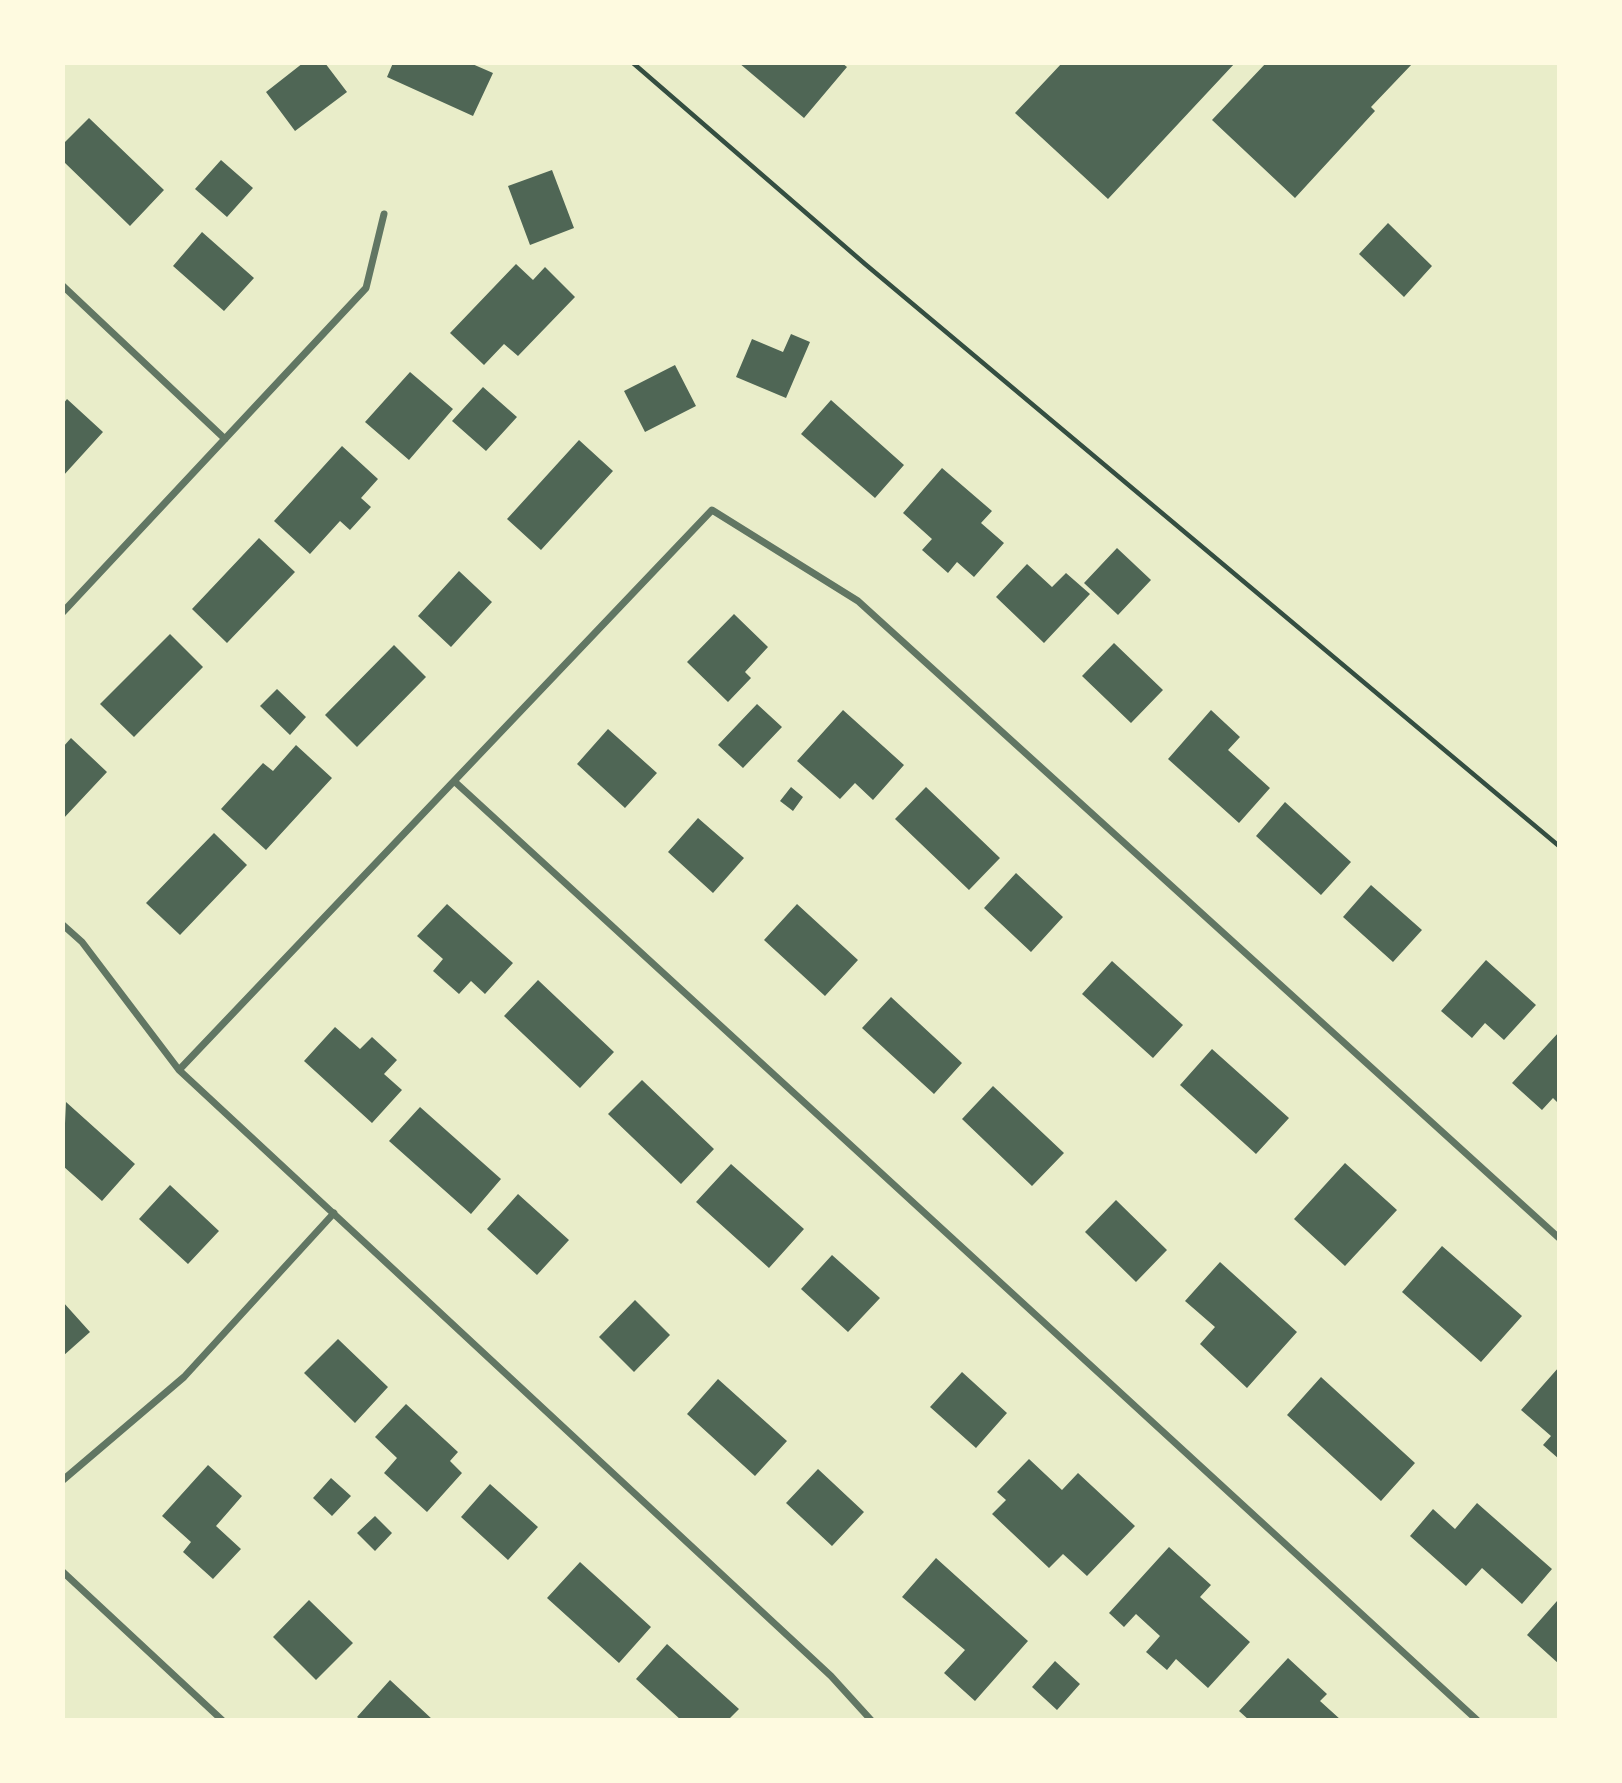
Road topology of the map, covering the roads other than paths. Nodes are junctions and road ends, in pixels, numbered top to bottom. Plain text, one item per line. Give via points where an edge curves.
1 (384, 214) dead end
2 (63, 286) edge
3 (225, 439) junction
4 (63, 612) edge
5 (454, 782) junction
6 (63, 925) edge
7 (179, 1070) junction
8 (334, 1213) junction
9 (1559, 1238) edge
10 (63, 1480) edge
11 (63, 1572) edge
12 (222, 1720) edge
13 (871, 1720) edge
14 (1476, 1720) edge

1 - 3 street via 366,288
2 - 3 street
3 - 4 street
5 - 7 street
5 - 9 street via 712,510 858,601
5 - 14 street
6 - 7 street via 82,942
7 - 8 street
8 - 10 street via 184,1377
8 - 13 street via 831,1676
11 - 12 street

